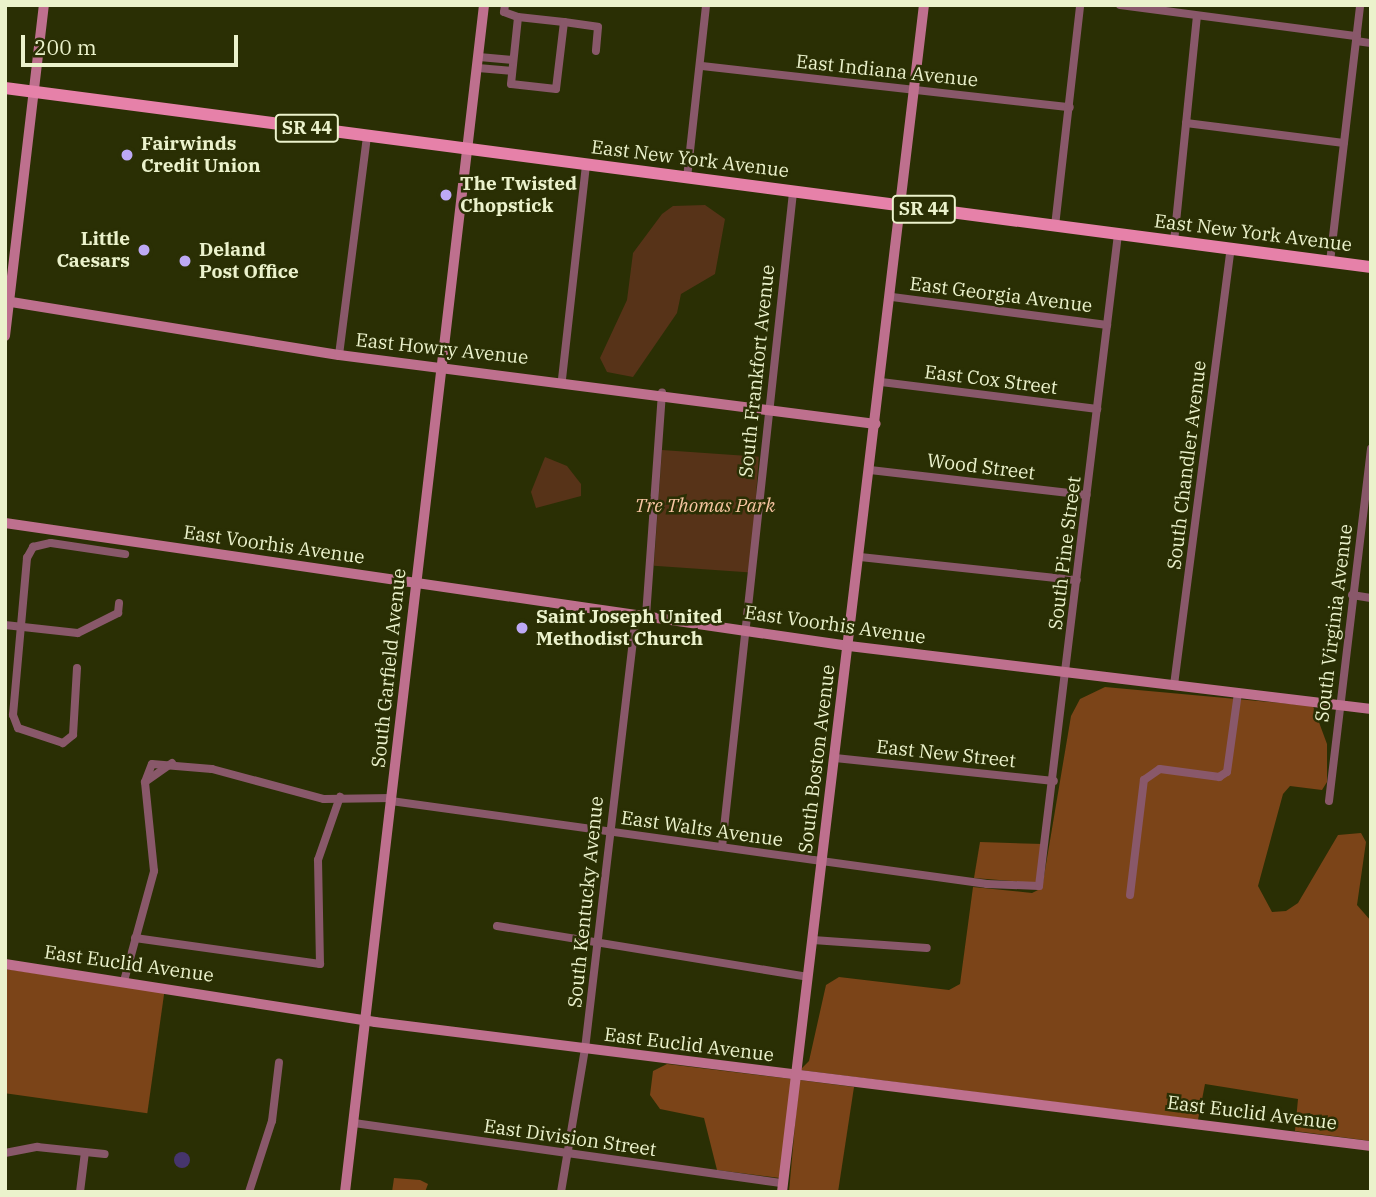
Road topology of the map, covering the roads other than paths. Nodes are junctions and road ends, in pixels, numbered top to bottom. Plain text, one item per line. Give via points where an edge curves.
1 (44, 5) edge
2 (484, 5) edge
3 (505, 5) edge
4 (706, 5) edge
5 (924, 5) edge
6 (1080, 5) edge
7 (1120, 5) edge
8 (1360, 5) edge
9 (1197, 16) junction
10 (518, 18) junction
11 (564, 22) junction
12 (1356, 38) junction
13 (1371, 43) edge
14 (596, 51) dead end
15 (513, 61) junction
16 (478, 62) junction
17 (702, 66) junction
18 (512, 71) junction
19 (5, 88) edge
20 (917, 90) junction
21 (34, 91) junction
22 (1070, 107) junction
23 (1186, 123) junction
24 (367, 136) junction
25 (1344, 143) junction
26 (468, 149) junction
27 (586, 165) junction
28 (687, 178) junction
29 (793, 192) junction
30 (903, 206) junction
31 (1055, 226) junction
32 (1118, 234) junction
33 (1174, 242) junction
34 (1231, 249) junction
35 (1331, 262) junction
36 (1371, 267) edge
37 (892, 297) junction
38 (7, 301) edge
39 (1107, 325) junction
40 (5, 336) edge
41 (339, 355) junction
42 (441, 367) junction
43 (562, 379) junction
44 (881, 382) junction
45 (662, 393) junction
46 (769, 409) junction
47 (1097, 409) junction
48 (876, 424) junction
49 (1371, 448) edge
50 (870, 470) junction
51 (1368, 488) edge
52 (1087, 495) junction
53 (5, 523) edge
54 (125, 554) dead end
55 (860, 557) junction
56 (1077, 580) junction
57 (416, 583) junction
58 (1352, 595) junction
59 (1371, 598) edge
60 (119, 603) dead end
61 (641, 616) junction
62 (5, 625) edge
63 (21, 627) junction
64 (745, 631) junction
65 (849, 646) junction
66 (77, 668) dead end
67 (1066, 671) junction
68 (1174, 685) junction
69 (1238, 693) junction
70 (1341, 706) junction
71 (1371, 709) edge
72 (835, 758) junction
73 (1054, 781) junction
74 (340, 797) junction
75 (392, 800) junction
76 (1329, 801) dead end
77 (610, 831) junction
78 (722, 847) junction
79 (822, 862) junction
80 (1043, 876) joint
81 (1130, 895) dead end
82 (497, 926) dead end
83 (135, 938) junction
84 (813, 940) junction
85 (598, 944) junction
86 (927, 948) dead end
87 (5, 964) edge
88 (808, 977) junction
89 (124, 981) junction
90 (366, 1018) junction
91 (585, 1049) junction
92 (279, 1062) dead end
93 (796, 1076) junction
94 (354, 1123) junction
95 (1371, 1146) edge
96 (85, 1152) junction
97 (5, 1153) edge
98 (105, 1154) dead end
99 (568, 1154) junction
100 (782, 1187) edge
101 (80, 1192) edge
102 (249, 1192) edge
103 (345, 1192) edge
104 (561, 1192) edge

1 - 21 street
2 - 16 street, South Garfield Avenue
3 - 10 street via 504,12
4 - 17 street
5 - 20 street, South Boston Avenue
6 - 22 street
7 - 9 street
8 - 12 street
9 - 12 street
9 - 23 street
10 - 11 street
10 - 15 street
11 - 14 street via 598,27
11 - 18 street via 556,89 511,84
12 - 13 street
12 - 25 street
15 - 16 street
15 - 18 street
16 - 18 street
16 - 26 street, South Garfield Avenue
17 - 20 street, East Indiana Avenue
17 - 28 street
19 - 21 main road, East New York Avenue / SR 44
20 - 22 street, East Indiana Avenue
20 - 30 street, South Boston Avenue
21 - 24 main road, East New York Avenue / SR 44
21 - 38 street
22 - 31 street
23 - 25 street
23 - 33 street
24 - 26 main road, East New York Avenue / SR 44
24 - 41 street
25 - 35 street
26 - 27 main road, East New York Avenue / SR 44
26 - 42 street, South Garfield Avenue
27 - 28 main road, East New York Avenue / SR 44
27 - 43 street
28 - 29 main road, East New York Avenue / SR 44
29 - 30 main road, East New York Avenue / SR 44
29 - 46 street, South Frankfort Avenue
30 - 31 main road, East New York Avenue / SR 44
30 - 37 street, South Boston Avenue
31 - 32 main road, East New York Avenue / SR 44
32 - 33 main road, East New York Avenue / SR 44
32 - 39 street, South Pine Street
33 - 34 main road, East New York Avenue / SR 44
34 - 35 main road, East New York Avenue / SR 44
34 - 68 street, South Chandler Avenue
35 - 36 main road, East New York Avenue / SR 44
37 - 39 street, East Georgia Avenue
37 - 44 street, South Boston Avenue
38 - 40 street
38 - 41 street, East Howry Avenue
39 - 47 street, South Pine Street
41 - 42 street, East Howry Avenue
42 - 43 street, East Howry Avenue
42 - 57 street, South Garfield Avenue
43 - 45 street, East Howry Avenue
44 - 47 street, East Cox Street
44 - 48 street, South Boston Avenue
45 - 46 street, East Howry Avenue
45 - 61 street, South Kentucky Avenue
46 - 48 street, East Howry Avenue
46 - 64 street, South Frankfort Avenue
47 - 52 street, South Pine Street
48 - 50 street, South Boston Avenue
49 - 51 street, South Virginia Avenue
50 - 52 street, Wood Street
50 - 55 street, South Boston Avenue
51 - 58 street, South Virginia Avenue
52 - 56 street, South Pine Street
53 - 57 street, East Voorhis Avenue
54 - 63 street via 69,544 33,547
55 - 56 street
55 - 65 street, South Boston Avenue
56 - 67 street, South Pine Street
57 - 61 street, East Voorhis Avenue
57 - 75 street, South Garfield Avenue
58 - 59 street
58 - 70 street, South Virginia Avenue
60 - 63 street via 118,613 78,633
61 - 64 street, East Voorhis Avenue
61 - 77 street, South Kentucky Avenue
62 - 63 street
63 - 66 street via 13,715 28,736 63,743 73,735
64 - 65 street, East Voorhis Avenue
64 - 78 street, South Frankfort Avenue
65 - 67 street, East Voorhis Avenue
65 - 72 street, South Boston Avenue
67 - 68 street, East Voorhis Avenue
67 - 73 street, South Pine Street
68 - 69 street, East Voorhis Avenue
69 - 70 street, East Voorhis Avenue
69 - 81 street via 1227,772 1219,777 1160,769 1144,780
70 - 71 street, East Voorhis Avenue
70 - 76 street, South Virginia Avenue
72 - 73 street, East New Street
72 - 79 street, South Boston Avenue
73 - 80 street, South Pine Street
74 - 75 street, East Walts Avenue
74 - 83 street via 318,860 320,964
74 - 83 street, East Walts Avenue via 302,796 172,763 152,764 145,782 154,871
75 - 77 street, East Walts Avenue
75 - 90 street, South Garfield Avenue
77 - 78 street, East Walts Avenue
77 - 85 street, South Kentucky Avenue
78 - 79 street, East Walts Avenue
79 - 80 street, East Walts Avenue via 1032,889
79 - 84 street, South Boston Avenue
82 - 85 street
83 - 89 street
84 - 86 street
84 - 88 street, South Boston Avenue
85 - 88 street
85 - 91 street, South Kentucky Avenue
87 - 89 street, East Euclid Avenue
88 - 93 street, South Boston Avenue
89 - 90 street, East Euclid Avenue
90 - 91 street, East Euclid Avenue
90 - 94 street, South Garfield Avenue
91 - 93 street, East Euclid Avenue
91 - 99 street, South Kentucky Avenue
92 - 102 street via 272,1121
93 - 95 street, East Euclid Avenue
93 - 100 street, South Boston Avenue
94 - 99 street, East Division Street
94 - 103 street, South Garfield Avenue
96 - 97 street via 37,1147
96 - 98 street
96 - 101 street
99 - 100 street, East Division Street
99 - 104 street, South Kentucky Avenue

